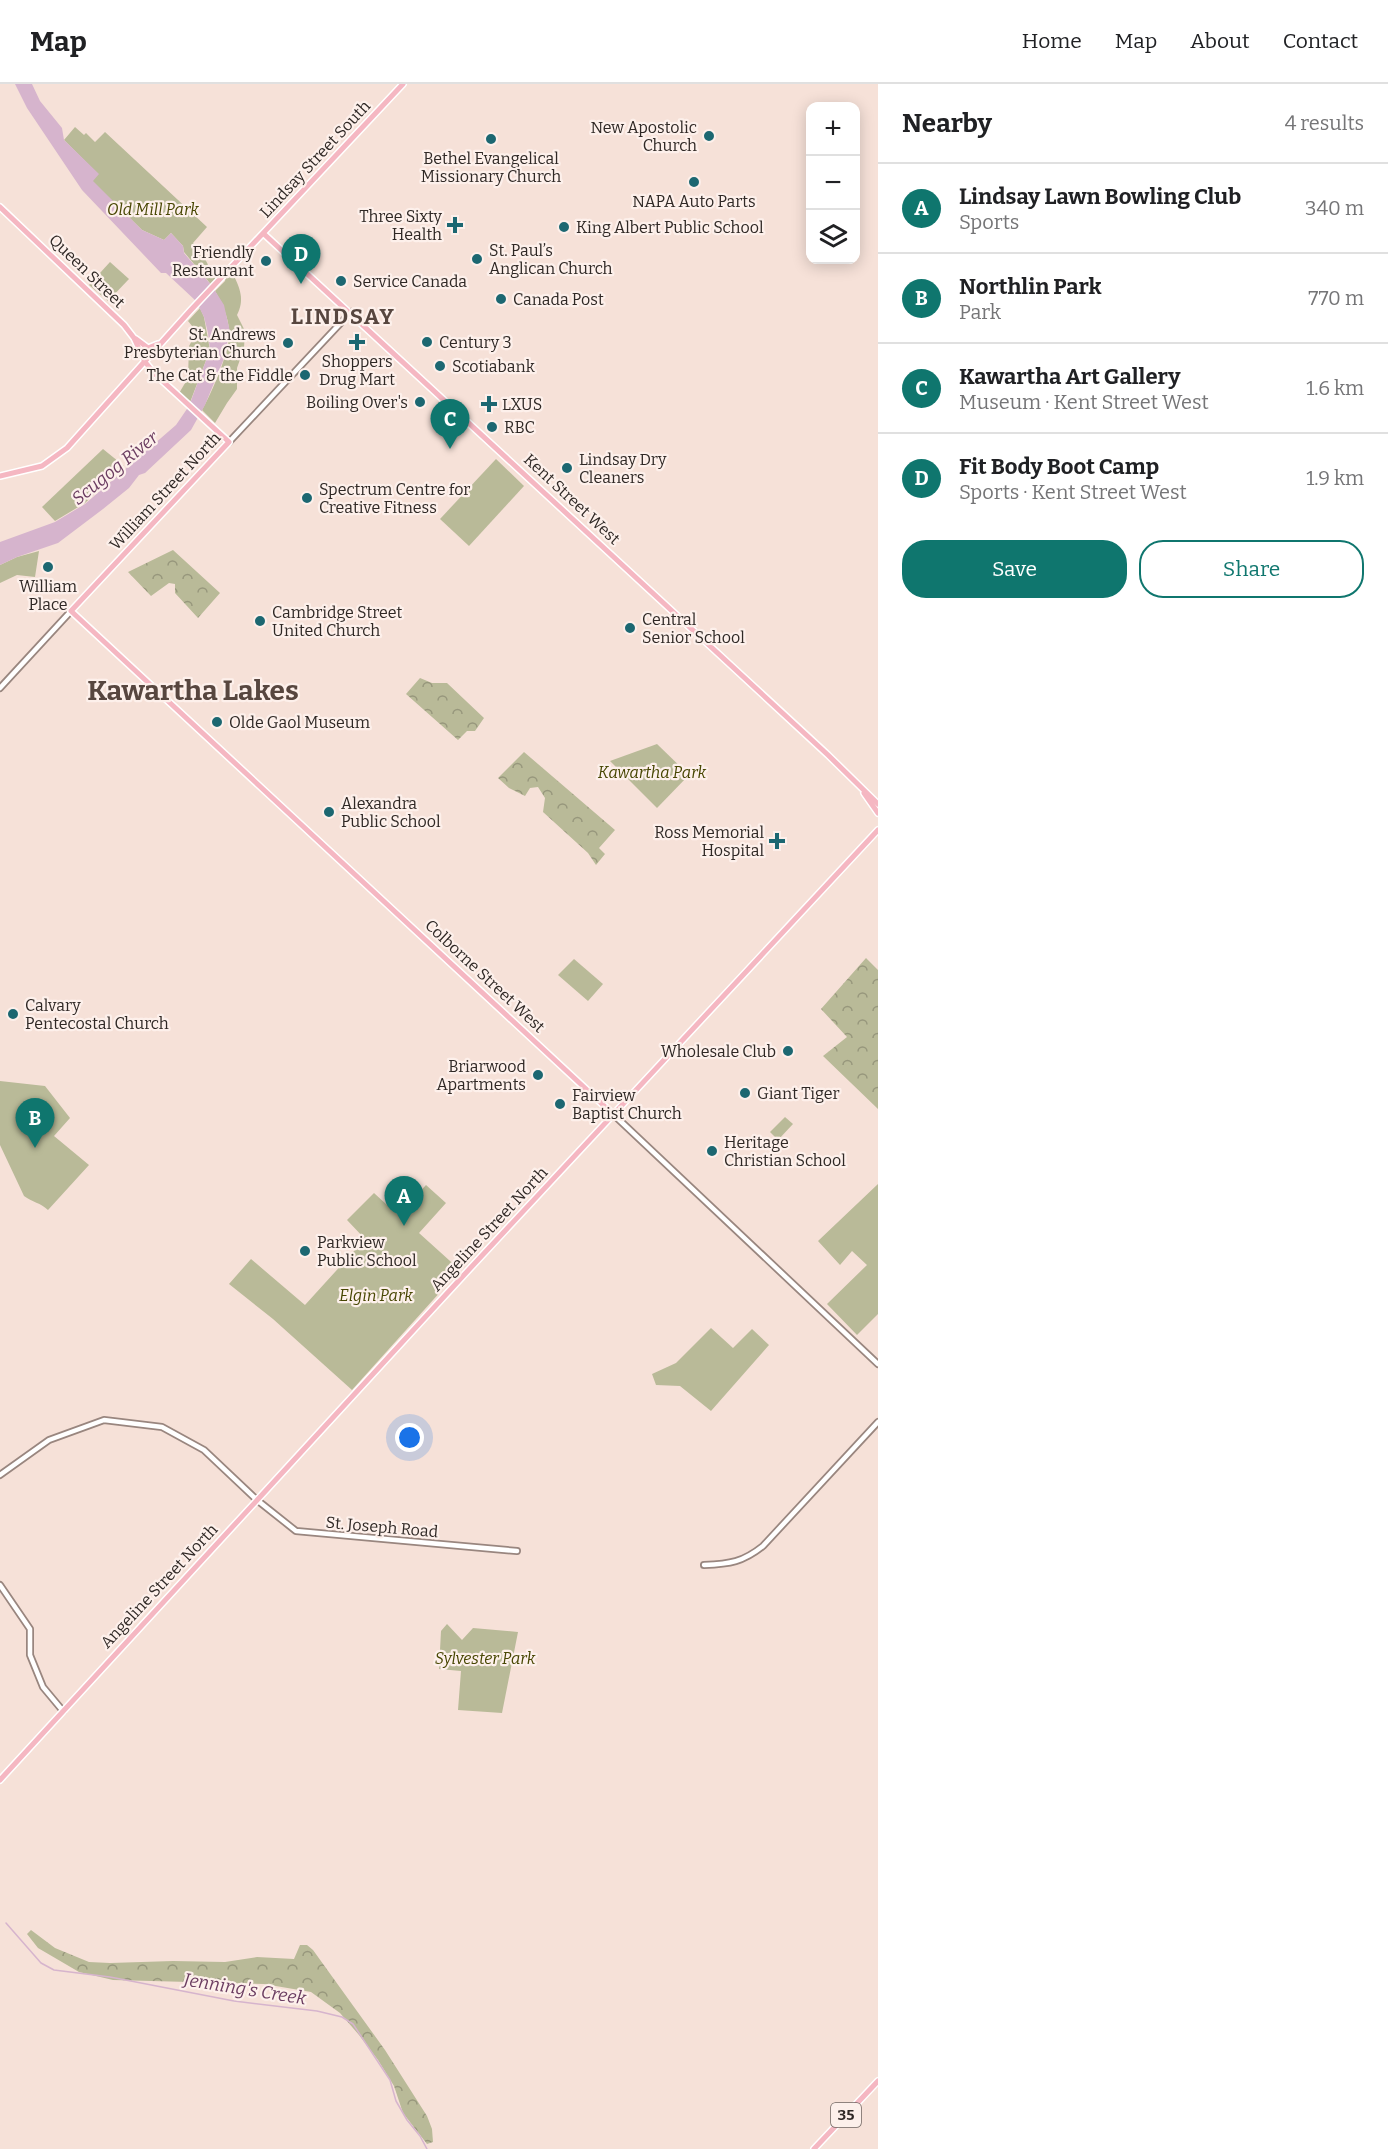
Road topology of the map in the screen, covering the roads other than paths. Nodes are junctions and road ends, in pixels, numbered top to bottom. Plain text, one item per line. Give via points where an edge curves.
1 (403, 84) edge
2 (0, 207) edge
3 (264, 234) junction
4 (351, 312) junction
5 (134, 338) junction
6 (164, 340) junction
7 (145, 362) junction
8 (229, 442) junction
9 (0, 476) edge
10 (71, 611) junction
11 (0, 688) edge
12 (860, 787) junction
13 (878, 804) edge
14 (878, 813) edge
15 (878, 830) edge
16 (614, 1115) junction
17 (878, 1364) edge
18 (878, 1422) edge
19 (0, 1475) edge
20 (257, 1500) junction
21 (517, 1551) dead end
22 (704, 1565) dead end
23 (0, 1585) edge
24 (63, 1711) junction
25 (0, 1780) edge
26 (878, 2081) edge
27 (814, 2149) edge

1 - 3 main road, Lindsay Street South
2 - 5 main road, Queen Street
3 - 4 main road, Kent Street West
3 - 6 main road, Lindsay Street South
4 - 8 street, William Street North
4 - 12 main road, Kent Street West
5 - 6 main road via 148,348
5 - 7 main road, Queen Street
6 - 7 main road, Lindsay Street South
7 - 8 main road, Queen Street
7 - 9 main road, Lindsay Street South via 67,448 47,464
8 - 10 main road, William Street North
10 - 11 street, William Street North
10 - 16 main road, Colborne Street West
12 - 13 main road, Kent Street West
12 - 14 main road, Kent Street West
15 - 16 main road, Angeline Street North
16 - 17 street, Colborne Street West
16 - 20 main road, Angeline Street North
18 - 22 street via 763,1546 743,1560
19 - 20 street, St. Joseph Road via 49,1440 104,1420 162,1427 204,1450
20 - 21 street, St. Joseph Road via 296,1531
20 - 24 main road, Angeline Street North
23 - 24 street via 30,1629 30,1655 43,1687
24 - 25 main road, Angeline Street North
26 - 27 main road, 35

